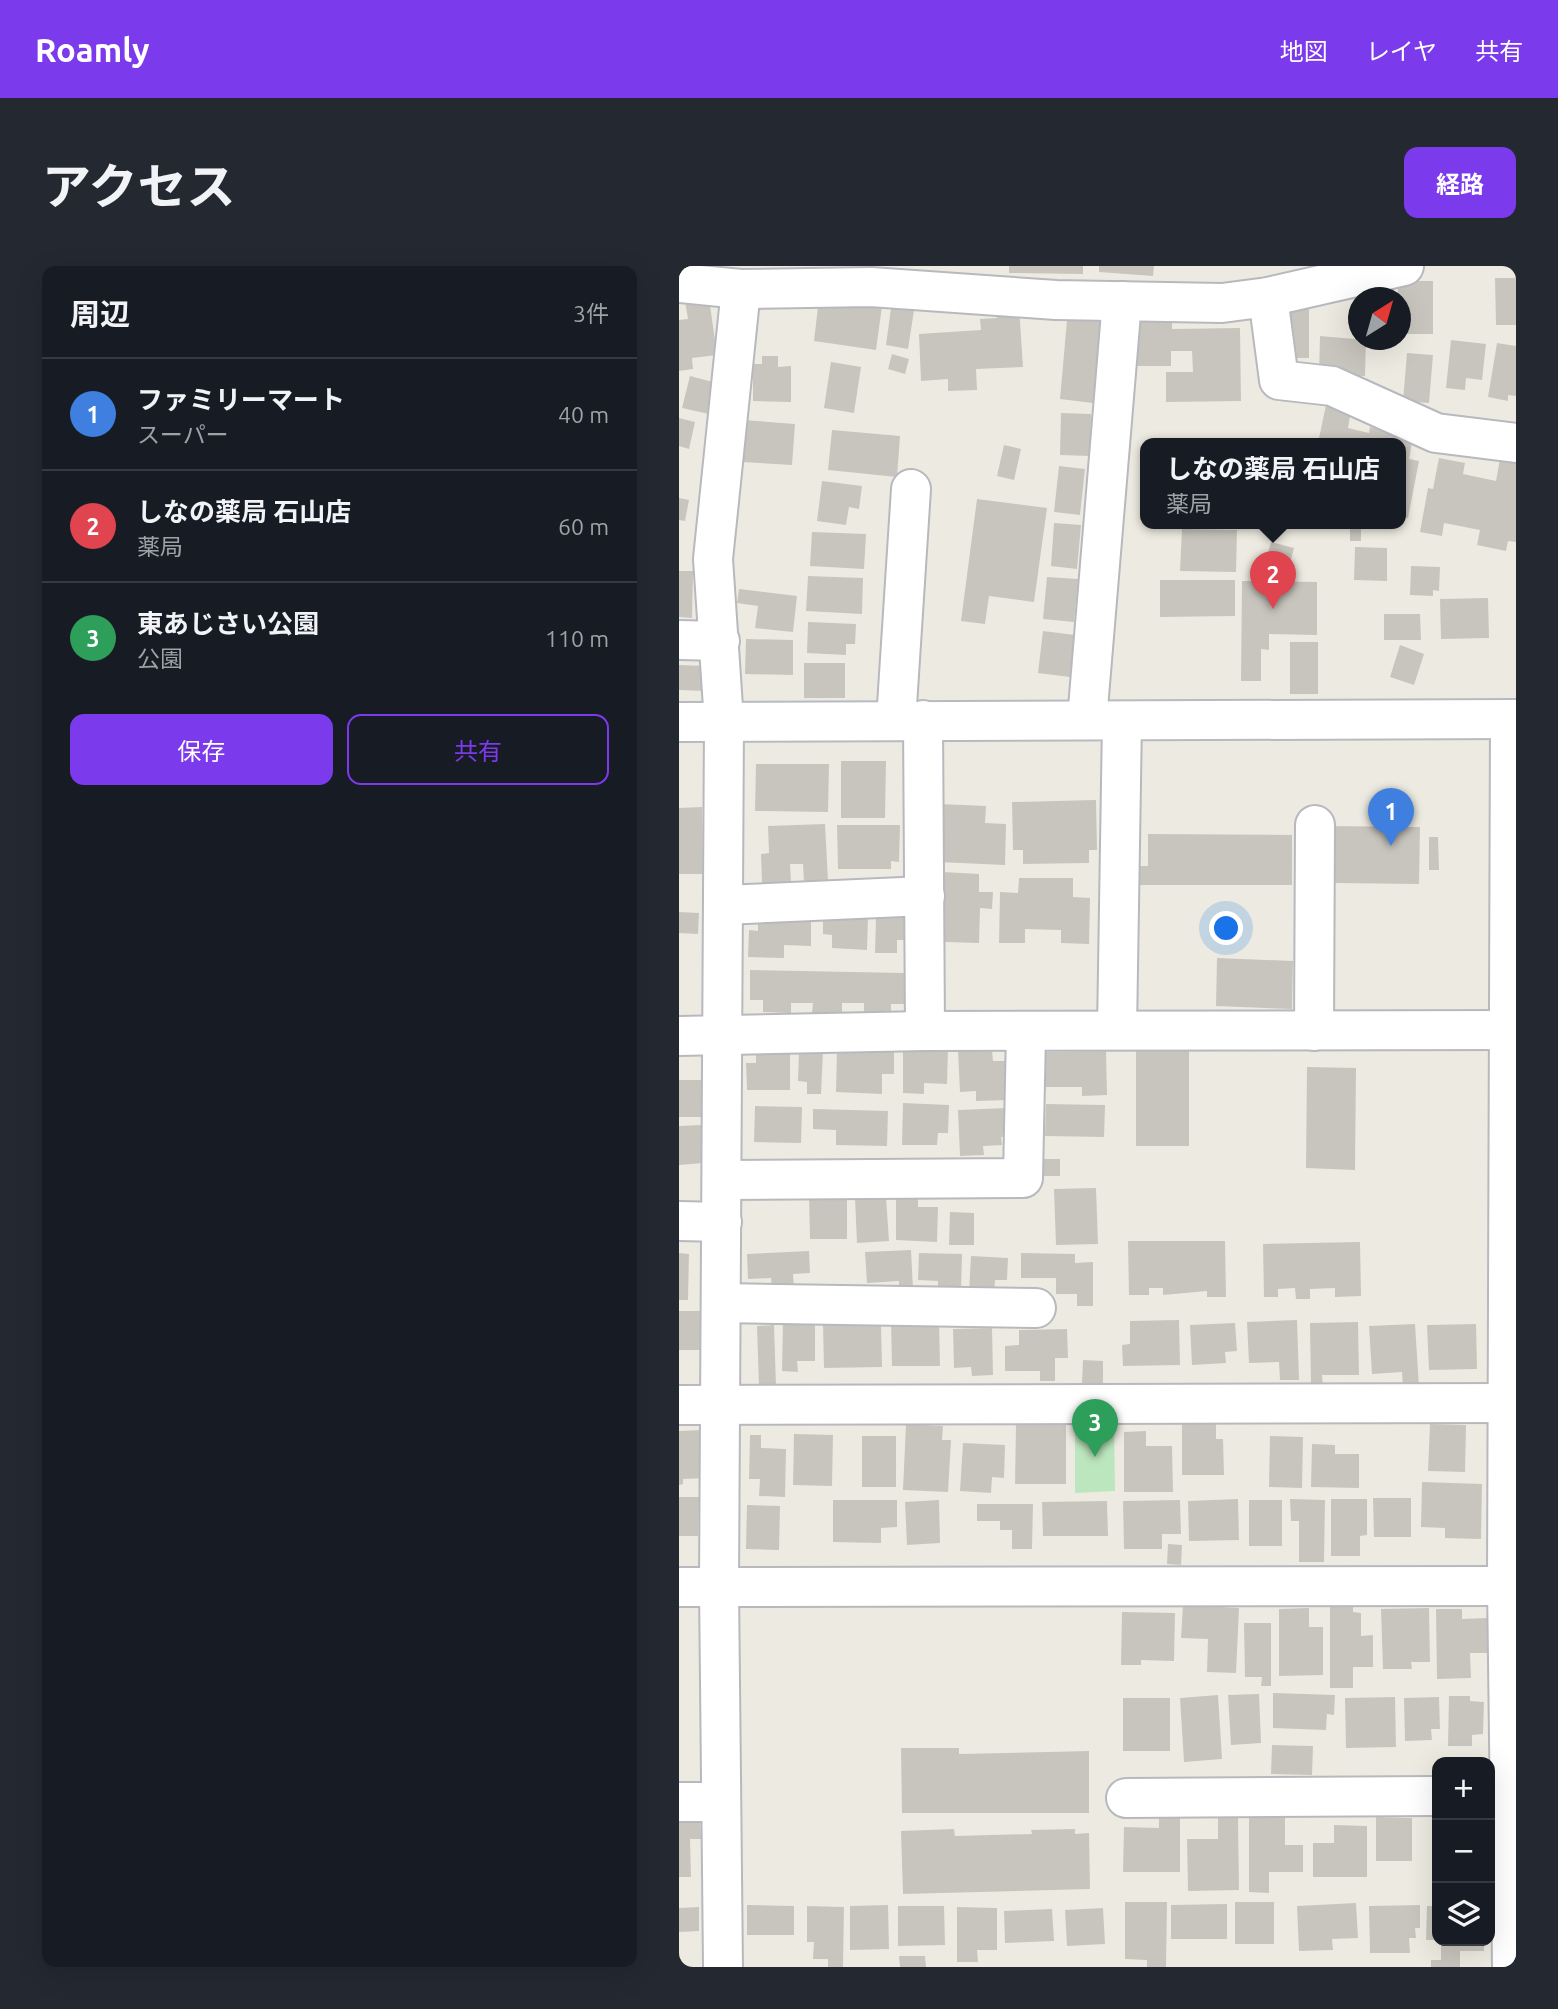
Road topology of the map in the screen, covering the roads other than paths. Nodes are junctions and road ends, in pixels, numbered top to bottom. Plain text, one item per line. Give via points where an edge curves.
1 (1404, 266) edge
2 (872, 277) edge
3 (679, 283) edge
4 (741, 289) junction
5 (1268, 297) junction
6 (1122, 301) junction
7 (1516, 443) edge
8 (911, 489) dead end
9 (679, 640) edge
10 (720, 641) junction
11 (1513, 719) edge
12 (1105, 720) junction
13 (909, 721) junction
14 (679, 722) edge
15 (724, 722) junction
16 (1315, 825) dead end
17 (925, 896) junction
18 (723, 905) junction
19 (1117, 1030) junction
20 (1513, 1030) edge
21 (925, 1031) junction
22 (1026, 1031) junction
23 (1314, 1031) junction
24 (679, 1036) edge
25 (722, 1037) junction
26 (722, 1180) junction
27 (679, 1221) edge
28 (722, 1222) junction
29 (1513, 1222) edge
30 (721, 1303) junction
31 (1036, 1308) dead end
32 (1513, 1403) edge
33 (679, 1405) edge
34 (721, 1406) junction
35 (719, 1586) junction
36 (1512, 1586) edge
37 (679, 1587) edge
38 (1432, 1796) edge
39 (1505, 1797) edge
40 (1126, 1798) dead end
41 (679, 1802) edge
42 (719, 1802) junction
43 (723, 1967) edge
44 (1512, 1967) edge

1 - 5 street
2 - 4 street
2 - 6 street
3 - 4 street
4 - 10 street via 713,558
5 - 6 street via 1222,303
5 - 7 street via 1279,380 1332,386 1436,433
6 - 12 street
8 - 13 street
9 - 10 street
10 - 15 street
11 - 12 street
11 - 20 street
12 - 13 street
12 - 19 street
13 - 15 street
13 - 17 street
14 - 15 street
15 - 18 street
16 - 23 street
17 - 18 street
17 - 21 street
18 - 25 street
19 - 22 street
19 - 23 street
20 - 23 street
20 - 29 street
21 - 22 street
21 - 25 street
22 - 26 street via 1023,1178
24 - 25 street
25 - 26 street
26 - 28 street
27 - 28 street
28 - 30 street
29 - 32 street
30 - 31 street
30 - 34 street
32 - 34 street
32 - 36 street
33 - 34 street
34 - 35 street
35 - 36 street
35 - 37 street
35 - 42 street
36 - 39 street
38 - 40 street
39 - 44 street
41 - 42 street
42 - 43 street

